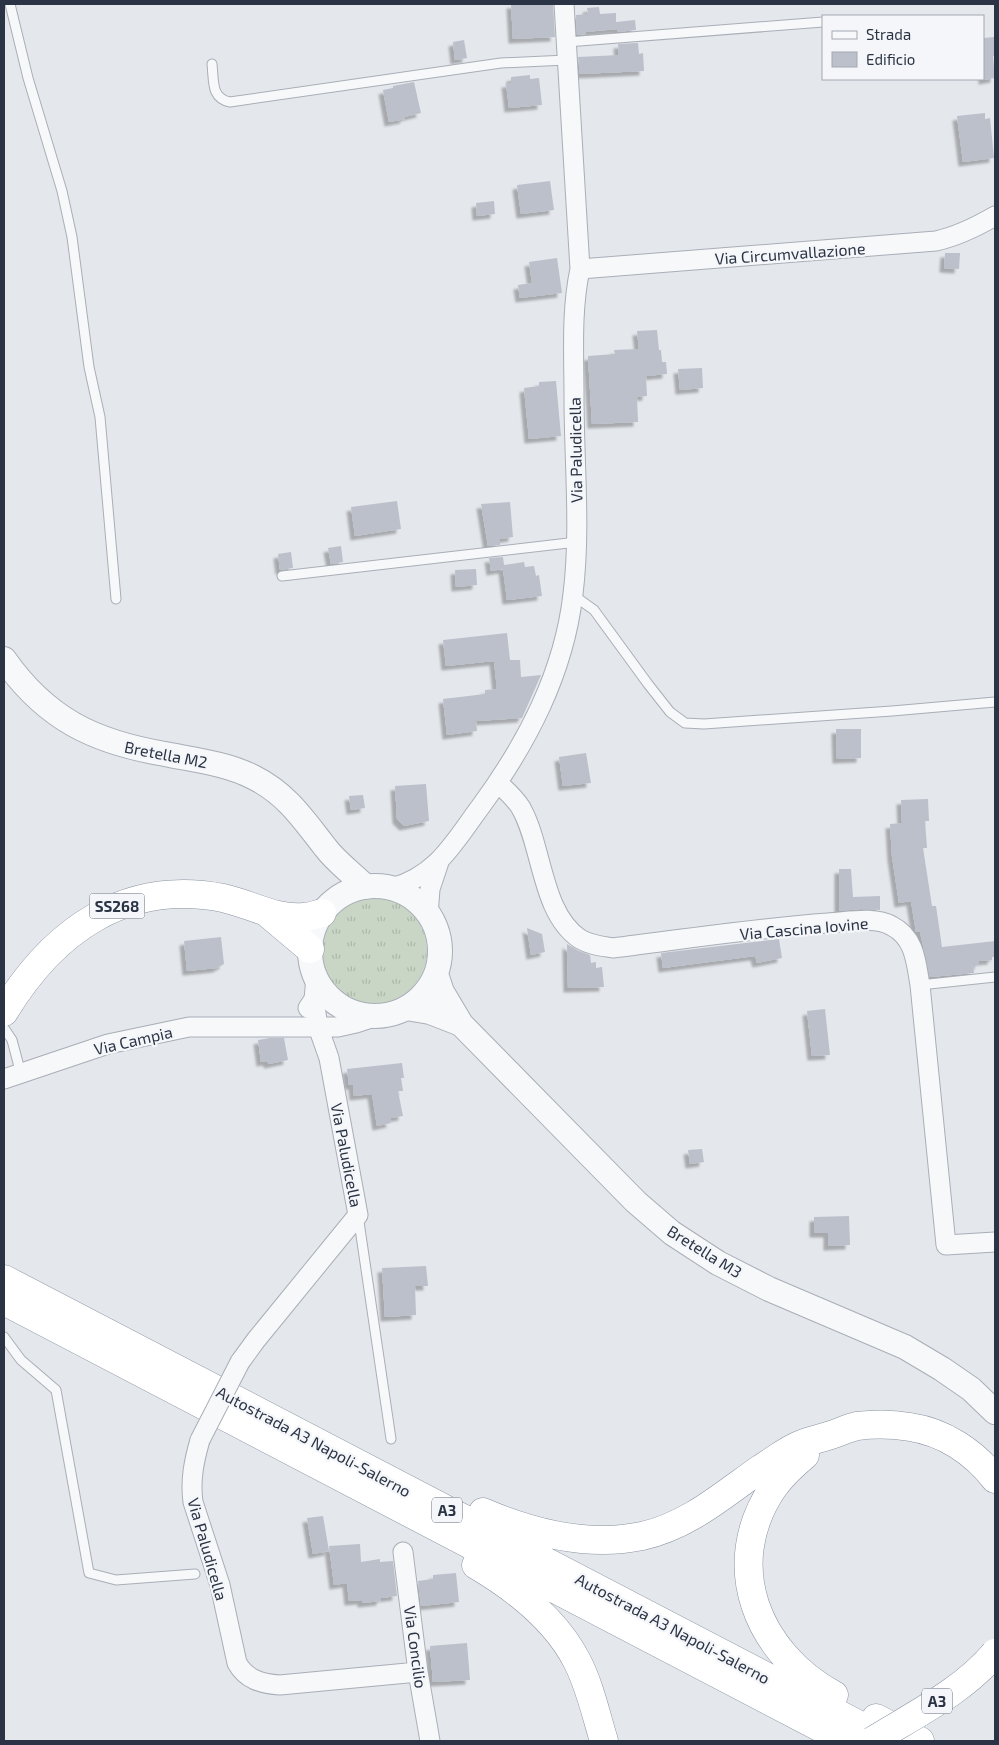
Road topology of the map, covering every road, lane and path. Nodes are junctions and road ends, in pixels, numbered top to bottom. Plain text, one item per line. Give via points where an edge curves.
1 (10, 4) edge
2 (564, 4) edge
3 (822, 22) edge
4 (567, 51) junction
5 (212, 64) dead end
6 (995, 216) edge
7 (580, 269) junction
8 (577, 542) junction
9 (282, 576) dead end
10 (573, 595) junction
11 (116, 599) dead end
12 (4, 659) edge
13 (995, 702) edge
14 (498, 783) junction
15 (326, 849) junction
16 (439, 862) junction
17 (366, 887) junction
18 (392, 888) junction
19 (327, 908) junction
20 (265, 911) junction
21 (428, 915) junction
22 (310, 949) junction
23 (436, 974) junction
24 (995, 977) edge
25 (920, 985) junction
26 (315, 989) junction
27 (406, 1008) junction
28 (4, 1012) edge
29 (367, 1019) junction
30 (461, 1024) junction
31 (266, 1026) junction
32 (318, 1027) junction
33 (4, 1028) edge
34 (329, 1058) junction
35 (12, 1077) edge
36 (358, 1215) junction
37 (995, 1242) edge
38 (4, 1279) edge
39 (4, 1301) edge
40 (4, 1337) edge
41 (995, 1412) edge
42 (255, 1421) junction
43 (830, 1435) junction
44 (391, 1440) dead end
45 (995, 1478) edge
46 (403, 1552) dead end
47 (195, 1574) dead end
48 (995, 1653) edge
49 (418, 1672) junction
50 (430, 1741) edge
51 (604, 1741) edge
52 (846, 1741) edge
53 (872, 1741) edge
54 (890, 1741) edge
55 (920, 1741) edge

1 - 11 lane via 72,237 88,367 100,417
2 - 4 street, Via Paludicella
3 - 4 lane
4 - 5 lane via 230,102 216,94
4 - 7 street, Via Paludicella
6 - 7 street, Via Circumvallazione via 954,237 936,241
7 - 8 street, Via Paludicella via 574,332
8 - 9 lane
8 - 10 street, Via Paludicella
10 - 13 lane via 594,610 653,691 670,712 685,723
10 - 14 street, Via Paludicella via 562,651 545,699
12 - 15 street, Bretella M2 via 39,701 87,732 118,745 212,763 253,777 294,807
14 - 16 street, Via Paludicella
14 - 25 street, Via Cascina Iovine via 521,809 558,916 569,929 593,945 613,948 795,925 875,921 891,925 906,936 914,952
15 - 17 street, Bretella M2
15 - 19 street, Bretella M2 via 331,880
16 - 18 street, Via Paludicella via 421,877
16 - 21 street, Via Paludicella via 430,889
17 - 18 street
17 - 19 street via 342,895
18 - 21 street via 415,900
19 - 20 highway, SS268 via 306,917
19 - 22 street via 316,924
20 - 22 highway, SS268
20 - 28 highway, SS268 via 195,894 146,898 118,906 95,917 52,949 32,971
21 - 23 street via 440,944
22 - 26 street
23 - 27 street via 419,999
23 - 30 street, Bretella M3 via 442,992
24 - 25 lane
25 - 37 street, Via Cascina Iovine via 946,1244
26 - 29 street via 324,991 335,1002
26 - 31 street via 308,1008 300,1015
26 - 32 street, Via Paludicella
27 - 29 street
27 - 30 street, Bretella M3 via 430,1012
29 - 32 street via 338,1027
29 - 34 street via 337,1035
30 - 41 street, Bretella M3 via 636,1202 672,1233 718,1263 769,1289 905,1347 971,1389
31 - 32 street
31 - 35 street, Via Campia via 189,1027 108,1044
32 - 34 street, Via Paludicella
33 - 35 lane via 12,1040
34 - 36 street, Via Paludicella
36 - 44 lane
36 - 49 street, Via Paludicella, bridge via 240,1362 200,1440 192,1472 193,1502 220,1585 242,1672 265,1684 280,1685
38 - 42 highway, Autostrada A3 Napoli-Salerno / A3
39 - 42 highway, Autostrada A3 Napoli-Salerno / A3
40 - 47 lane via 21,1360 56,1390 89,1573 116,1580
42 - 43 highway, A3 via 330,1439 507,1522 560,1536 589,1539 642,1536 670,1526 700,1513 801,1444
42 - 51 highway, A3 via 311,1473 371,1509 460,1555 520,1595 565,1641 588,1688
42 - 52 highway, Autostrada A3 Napoli-Salerno / A3
42 - 54 highway, Autostrada A3 Napoli-Salerno / A3
43 - 45 highway, A3 via 855,1426 890,1424 917,1428 964,1448
43 - 55 highway, A3 via 787,1471 761,1509 749,1555 754,1604 763,1627 797,1670 826,1690
46 - 49 street, Via Concilio
48 - 53 highway, A3, bridge via 982,1669 956,1689
49 - 50 street, Via Concilio

